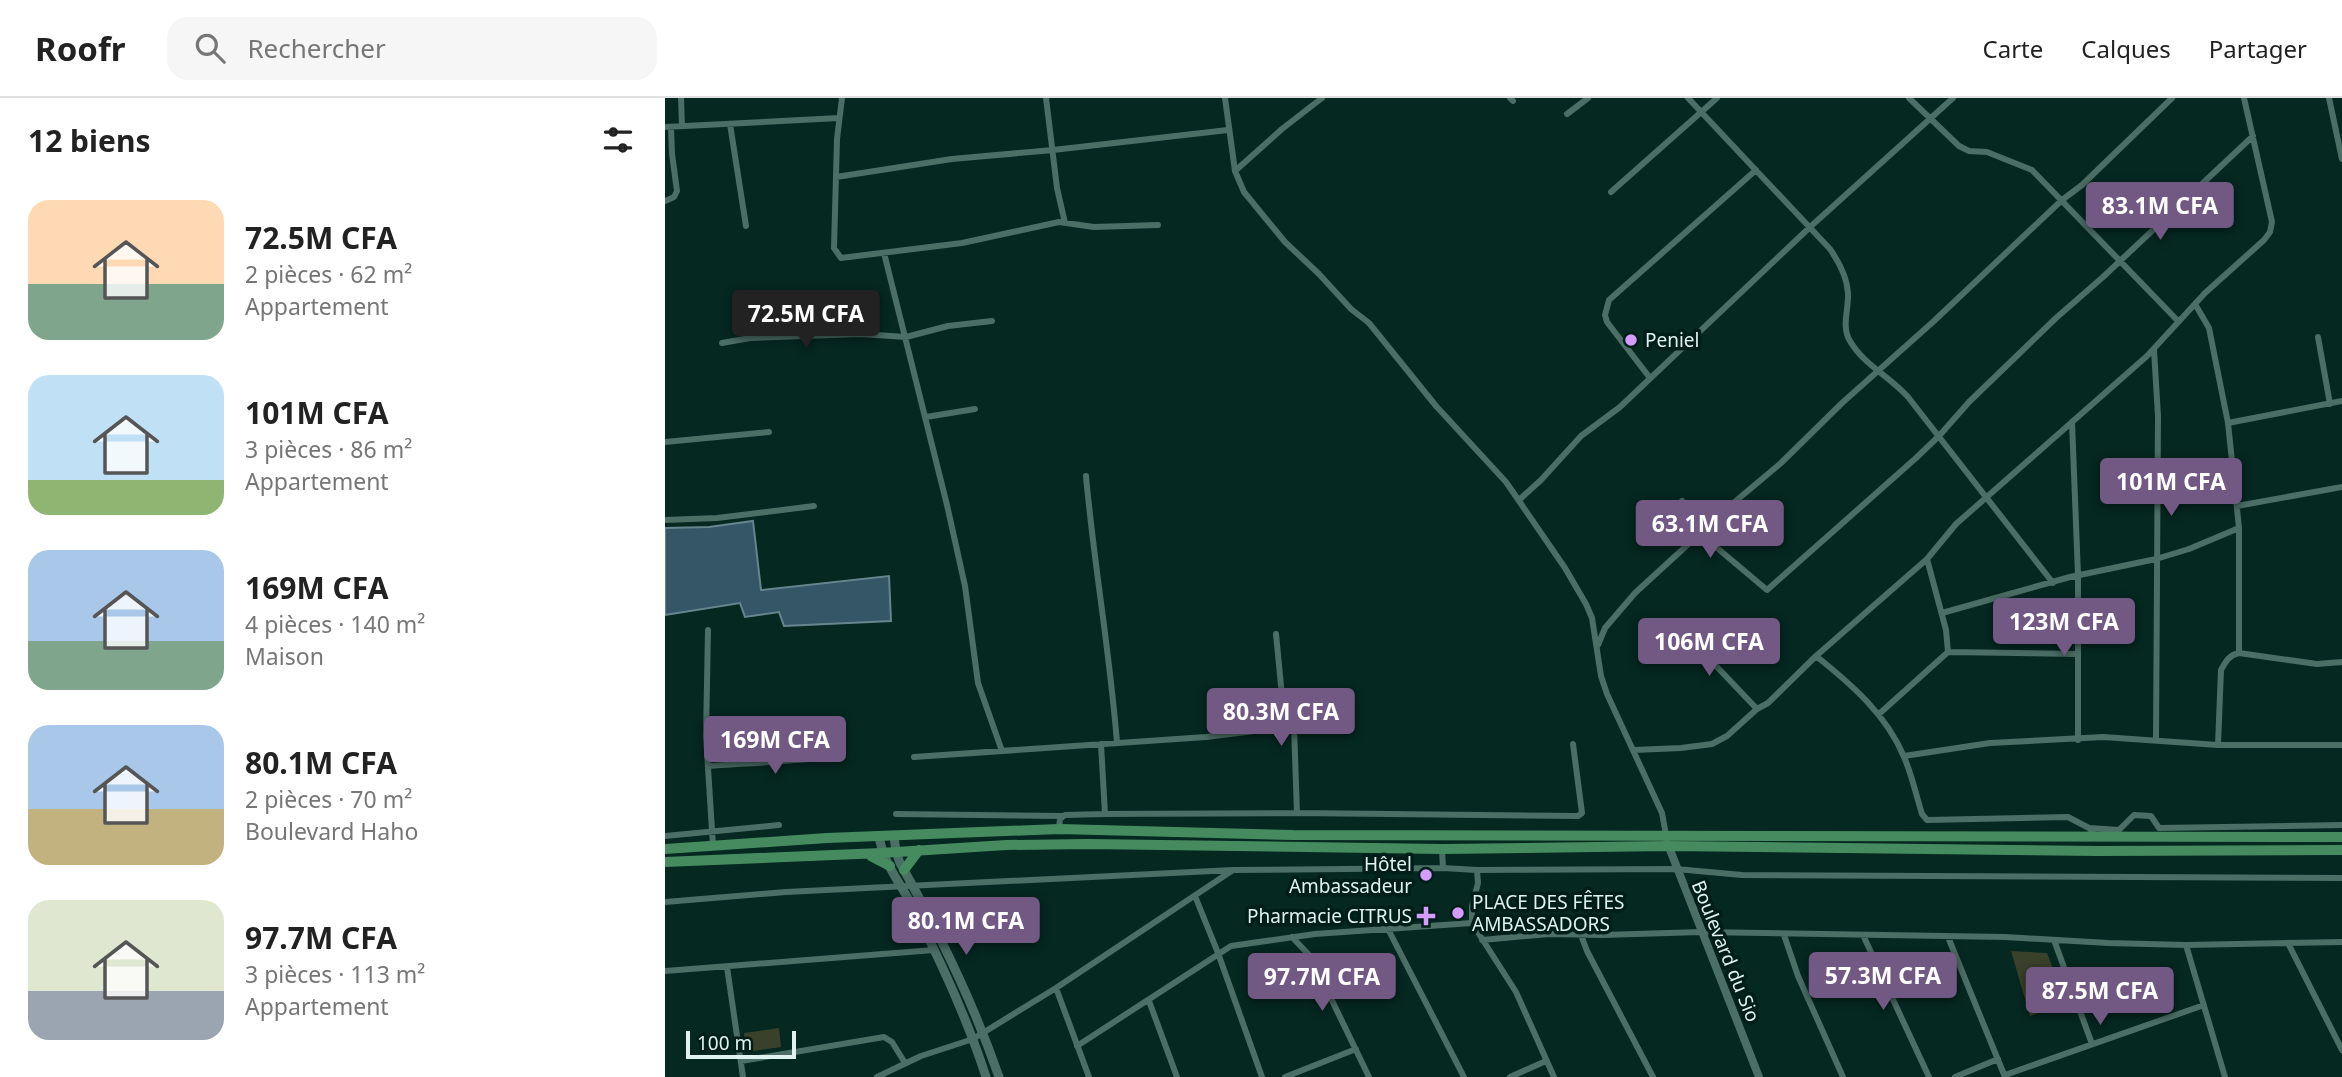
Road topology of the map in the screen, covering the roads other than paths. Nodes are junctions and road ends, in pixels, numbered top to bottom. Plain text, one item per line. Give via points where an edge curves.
1 (681, 98) edge
2 (842, 98) edge
3 (1045, 98) edge
4 (1225, 98) edge
5 (1322, 98) edge
6 (1588, 98) edge
7 (1688, 98) edge
8 (1717, 98) edge
9 (1909, 98) edge
10 (1953, 98) edge
11 (2172, 98) edge
12 (2244, 98) edge
13 (2329, 98) edge
14 (1702, 113) junction
15 (1567, 114) dead end
16 (839, 118) junction
17 (1929, 120) junction
18 (730, 124) junction
19 (682, 126) junction
20 (668, 127) edge
21 (1228, 130) junction
22 (2253, 136) junction
23 (1053, 150) junction
24 (2342, 159) edge
25 (1756, 170) junction
26 (1235, 172) junction
27 (836, 177) junction
28 (1611, 192) dead end
29 (2062, 200) junction
30 (665, 201) edge
31 (1065, 223) junction
32 (1158, 225) dead end
33 (746, 226) dead end
34 (1809, 228) junction
35 (884, 253) junction
36 (2120, 261) junction
37 (2195, 304) junction
38 (992, 321) dead end
39 (2178, 321) junction
40 (906, 337) junction
41 (2318, 337) dead end
42 (722, 343) dead end
43 (2154, 349) junction
44 (1879, 371) junction
45 (1650, 378) junction
46 (2342, 401) edge
47 (2330, 404) junction
48 (975, 409) dead end
49 (926, 417) junction
50 (2072, 422) junction
51 (2228, 423) junction
52 (769, 432) dead end
53 (1939, 436) junction
54 (665, 442) edge
55 (1086, 476) dead end
56 (2342, 487) edge
57 (1988, 498) junction
58 (1519, 500) junction
59 (1682, 501) dead end
60 (814, 506) dead end
61 (2237, 506) junction
62 (665, 520) edge
63 (2239, 528) junction
64 (1703, 532) junction
65 (1927, 559) junction
66 (2156, 559) junction
67 (2078, 575) junction
68 (2053, 583) junction
69 (1942, 613) junction
70 (1680, 628) dead end
71 (708, 630) dead end
72 (1276, 634) dead end
73 (1598, 647) junction
74 (1948, 652) junction
75 (2239, 653) junction
76 (2077, 654) junction
77 (1816, 656) junction
78 (2342, 662) edge
79 (1757, 709) junction
80 (1879, 714) junction
81 (1285, 727) junction
82 (2156, 739) junction
83 (2078, 740) junction
84 (1117, 743) junction
85 (1101, 744) junction
86 (1573, 744) dead end
87 (2218, 745) junction
88 (2342, 745) edge
89 (1634, 750) junction
90 (1002, 751) junction
91 (840, 756) dead end
92 (1904, 756) junction
93 (914, 757) dead end
94 (708, 766) junction
95 (896, 814) dead end
96 (1105, 814) junction
97 (1297, 814) junction
98 (1062, 816) junction
99 (1471, 817) junction
100 (779, 825) dead end
101 (2342, 825) edge
102 (1059, 829) junction
103 (2092, 832) junction
104 (712, 833) junction
105 (894, 835) junction
106 (1470, 835) junction
107 (1666, 835) junction
108 (665, 836) edge
109 (879, 836) junction
110 (2342, 837) edge
111 (713, 846) junction
112 (1668, 846) junction
113 (665, 849) edge
114 (1442, 849) junction
115 (919, 850) junction
116 (2342, 850) edge
117 (896, 852) junction
118 (881, 853) junction
119 (864, 854) junction
120 (665, 862) edge
121 (890, 866) junction
122 (1443, 868) junction
123 (1677, 869) junction
124 (904, 870) junction
125 (1233, 870) junction
126 (1477, 870) junction
127 (2342, 878) edge
128 (907, 886) junction
129 (1195, 895) junction
130 (665, 902) edge
131 (1472, 923) junction
132 (1388, 929) junction
133 (1701, 932) junction
134 (1581, 935) junction
135 (1784, 935) junction
136 (1863, 935) junction
137 (1292, 937) junction
138 (1948, 937) junction
139 (1482, 940) junction
140 (2054, 940) junction
141 (2342, 942) edge
142 (2288, 943) junction
143 (2186, 945) junction
144 (934, 950) junction
145 (1218, 953) junction
146 (727, 967) junction
147 (665, 971) edge
148 (1056, 988) junction
149 (967, 996) junction
150 (1149, 1001) junction
151 (957, 1002) junction
152 (2204, 1005) junction
153 (983, 1033) junction
154 (973, 1039) junction
155 (2092, 1044) junction
156 (1077, 1046) junction
157 (1356, 1049) junction
158 (2342, 1050) edge
159 (1998, 1059) junction
160 (741, 1061) junction
161 (1546, 1061) junction
162 (905, 1063) junction
163 (2005, 1076) edge
164 (743, 1077) edge
165 (877, 1077) edge
166 (986, 1077) edge
167 (999, 1077) edge
168 (1089, 1077) edge
169 (1177, 1077) edge
170 (1262, 1077) edge
171 (1285, 1077) edge
172 (1369, 1077) edge
173 (1464, 1077) edge
174 (1510, 1077) edge
175 (1554, 1077) edge
176 (1653, 1077) edge
177 (1759, 1077) edge
178 (1843, 1077) edge
179 (1929, 1077) edge
180 (1955, 1077) edge
181 (2225, 1077) edge

1 - 19 street
2 - 16 street
3 - 23 street
4 - 21 street
5 - 26 street
6 - 15 street
7 - 14 street
8 - 14 street
9 - 17 street
10 - 17 street
11 - 29 street
12 - 22 street
13 - 24 street
14 - 25 street
14 - 28 street
16 - 18 street
16 - 27 street
17 - 29 street via 1969,151 1987,152 2032,170
17 - 34 street
18 - 19 street
18 - 33 street
19 - 20 street
20 - 30 street via 677,191
21 - 23 street
21 - 26 street
22 - 36 street
22 - 37 street via 2270,209 2270,232
23 - 27 street via 952,159
23 - 31 street
25 - 34 street
25 - 45 street via 1609,300 1607,322
26 - 58 street via 1244,192 1285,242 1369,323
27 - 35 street via 835,252 841,258
29 - 36 street
29 - 44 street
31 - 32 street
31 - 35 street
34 - 44 street via 1840,264 1846,279 1849,340
34 - 45 street
35 - 40 street
36 - 39 street
36 - 53 street via 1969,402
37 - 39 street
37 - 51 street via 2209,328
38 - 40 street
39 - 43 street
40 - 42 street via 861,334
40 - 49 street
41 - 47 street
43 - 50 street
43 - 66 street
44 - 53 street via 1895,383
44 - 64 street
45 - 58 street via 1581,436
46 - 47 street
47 - 51 street
48 - 49 street
49 - 90 street via 965,586 978,683
50 - 57 street
50 - 67 street
51 - 61 street
52 - 54 street
53 - 57 street
53 - 64 street via 1767,590
55 - 84 street
56 - 61 street
57 - 65 street via 1956,524
57 - 68 street
58 - 73 street via 1586,604
59 - 64 street
60 - 62 street
61 - 63 street
63 - 66 street
63 - 75 street
64 - 73 street via 1635,593 1605,628
65 - 69 street
65 - 77 street
66 - 67 street
66 - 82 street
67 - 68 street
67 - 76 street
68 - 69 street
69 - 74 street
70 - 79 street
71 - 94 street
72 - 81 street
73 - 89 street via 1607,694
74 - 76 street
74 - 80 street
75 - 78 street via 2317,664
75 - 87 street via 2227,659 2221,670
76 - 83 street
77 - 79 street
77 - 80 street
79 - 89 street via 1712,744
80 - 92 street
81 - 84 street
81 - 97 street via 1298,725
82 - 83 street
82 - 87 street
83 - 92 street via 1990,743
84 - 85 street
85 - 90 street
85 - 96 street
86 - 99 street via 1581,816
87 - 88 street
89 - 107 street via 1662,813
90 - 93 street
91 - 94 street
92 - 103 street via 1927,820 2068,817
94 - 104 street
95 - 98 street
96 - 97 street
96 - 98 street
97 - 99 street
98 - 102 street
99 - 106 street
100 - 104 street
101 - 103 street via 2159,828 2151,816 2134,815 2119,830
102 - 105 main road
102 - 106 main road
103 - 107 main road
103 - 110 main road
104 - 108 street
104 - 111 street
105 - 109 main road
105 - 117 main road
106 - 107 main road
107 - 112 street, Boulevard du Sio
109 - 111 main road
109 - 118 main road
111 - 113 main road
112 - 114 main road
112 - 116 main road
112 - 123 street, Boulevard du Sio
114 - 115 main road via 1088,844
114 - 122 street
115 - 117 main road
115 - 124 main road
117 - 118 main road
117 - 124 main road
118 - 119 main road
118 - 121 main road
119 - 120 main road
119 - 121 main road
121 - 128 main road
122 - 125 street
122 - 126 street
123 - 126 street
123 - 127 street via 1742,875
123 - 133 street, Boulevard du Sio
124 - 128 main road
125 - 128 street
125 - 129 street
126 - 131 street
128 - 130 street
128 - 144 main road
128 - 149 main road via 947,950
129 - 145 street
129 - 148 street
131 - 132 street
131 - 139 street
132 - 137 street
132 - 173 street
133 - 134 street
133 - 135 street
133 - 177 street, Boulevard du Sio
134 - 139 street
134 - 176 street
135 - 136 street
135 - 178 street
136 - 138 street
136 - 179 street
137 - 145 street via 1243,943
137 - 157 street via 1311,957
138 - 140 street
138 - 159 street
139 - 161 street via 1516,992
140 - 143 street
140 - 155 street
141 - 142 street
142 - 143 street
142 - 158 street
143 - 152 street
144 - 146 street
144 - 151 main road
145 - 150 street
145 - 170 street
146 - 147 street
146 - 160 street
148 - 153 street
148 - 156 street
149 - 151 main road
149 - 153 main road
150 - 156 street
150 - 169 street
151 - 154 main road
152 - 155 street
152 - 181 street
153 - 154 street
153 - 167 main road
154 - 162 street
154 - 166 main road
155 - 163 street
156 - 168 street
157 - 171 street
157 - 172 street
159 - 163 street
159 - 180 street
160 - 162 street via 884,1037
160 - 164 street
161 - 174 street
161 - 175 street
162 - 165 street

